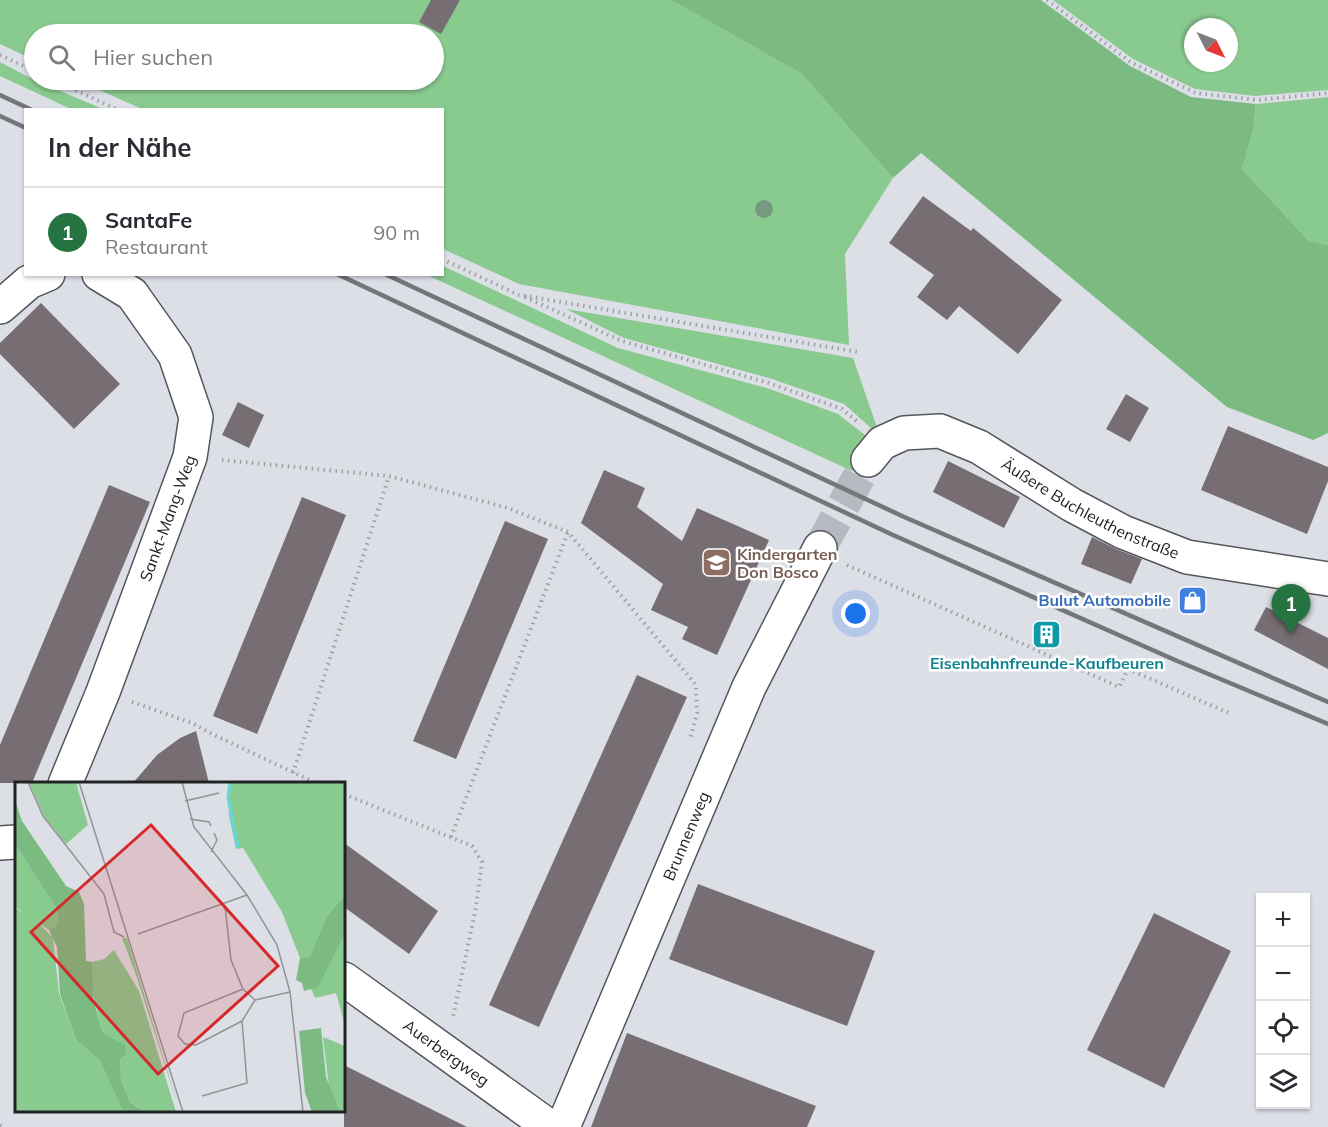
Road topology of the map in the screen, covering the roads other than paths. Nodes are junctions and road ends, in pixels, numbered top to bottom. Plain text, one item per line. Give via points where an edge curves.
1 (43, 276) edge
2 (102, 276) edge
3 (0, 306) edge
4 (875, 452) tunnel mouth
5 (820, 548) tunnel mouth
6 (1328, 579) edge
7 (65, 782) edge
8 (15, 842) edge
9 (0, 843) edge
10 (345, 980) edge
11 (550, 1127) edge
12 (562, 1127) edge

1 - 3 street via 29,282
2 - 7 street, Sankt-Mang-Weg via 132,294 175,355 196,417 190,456
4 - 6 street, Äußere Buchleuthenstraße via 904,433 940,431 979,447 1123,532 1187,557
5 - 12 street, Brunnenweg via 749,687
8 - 9 street
10 - 11 street, Auerbergweg

